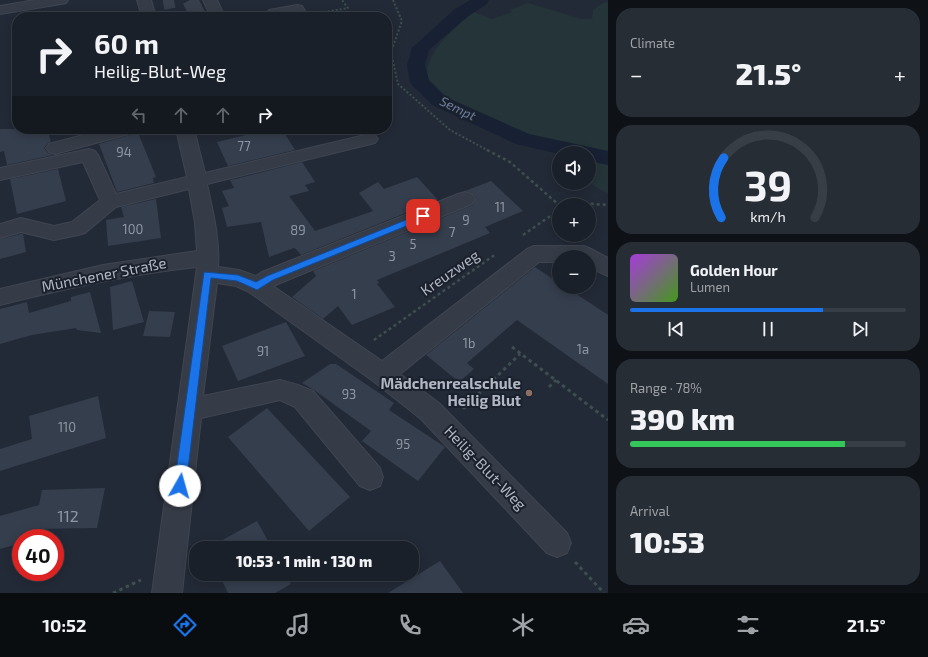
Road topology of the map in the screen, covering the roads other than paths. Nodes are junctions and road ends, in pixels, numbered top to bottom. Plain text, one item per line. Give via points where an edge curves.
1 (61, 0) edge
2 (210, 0) edge
3 (0, 10) edge
4 (216, 12) edge
5 (280, 12) edge
6 (299, 12) edge
7 (108, 134) edge
8 (186, 134) edge
9 (369, 139) dead end
10 (0, 162) edge
11 (0, 174) edge
12 (197, 180) junction
13 (465, 199) dead end
14 (110, 202) junction
15 (0, 231) edge
16 (208, 266) junction
17 (608, 268) edge
18 (257, 286) junction
19 (0, 297) edge
20 (382, 374) junction
21 (189, 410) junction
22 (370, 477) dead end
23 (556, 543) road end
24 (167, 593) edge

1 - 3 street
2 - 4 street
5 - 6 street via 297,9
7 - 10 street
8 - 12 street
9 - 12 street
11 - 14 street via 89,155
12 - 14 street
12 - 16 street via 205,223
13 - 18 street via 270,278
14 - 15 street via 78,228 54,233 21,225
16 - 18 street, Heilig-Blut-Weg
16 - 19 street, Münchener Straße via 137,266 68,279
16 - 21 street
17 - 20 street via 584,254 534,254
18 - 20 street, Heilig-Blut-Weg
20 - 23 street, Heilig-Blut-Weg via 430,411
21 - 22 street via 280,390 289,392 304,399
21 - 24 street

